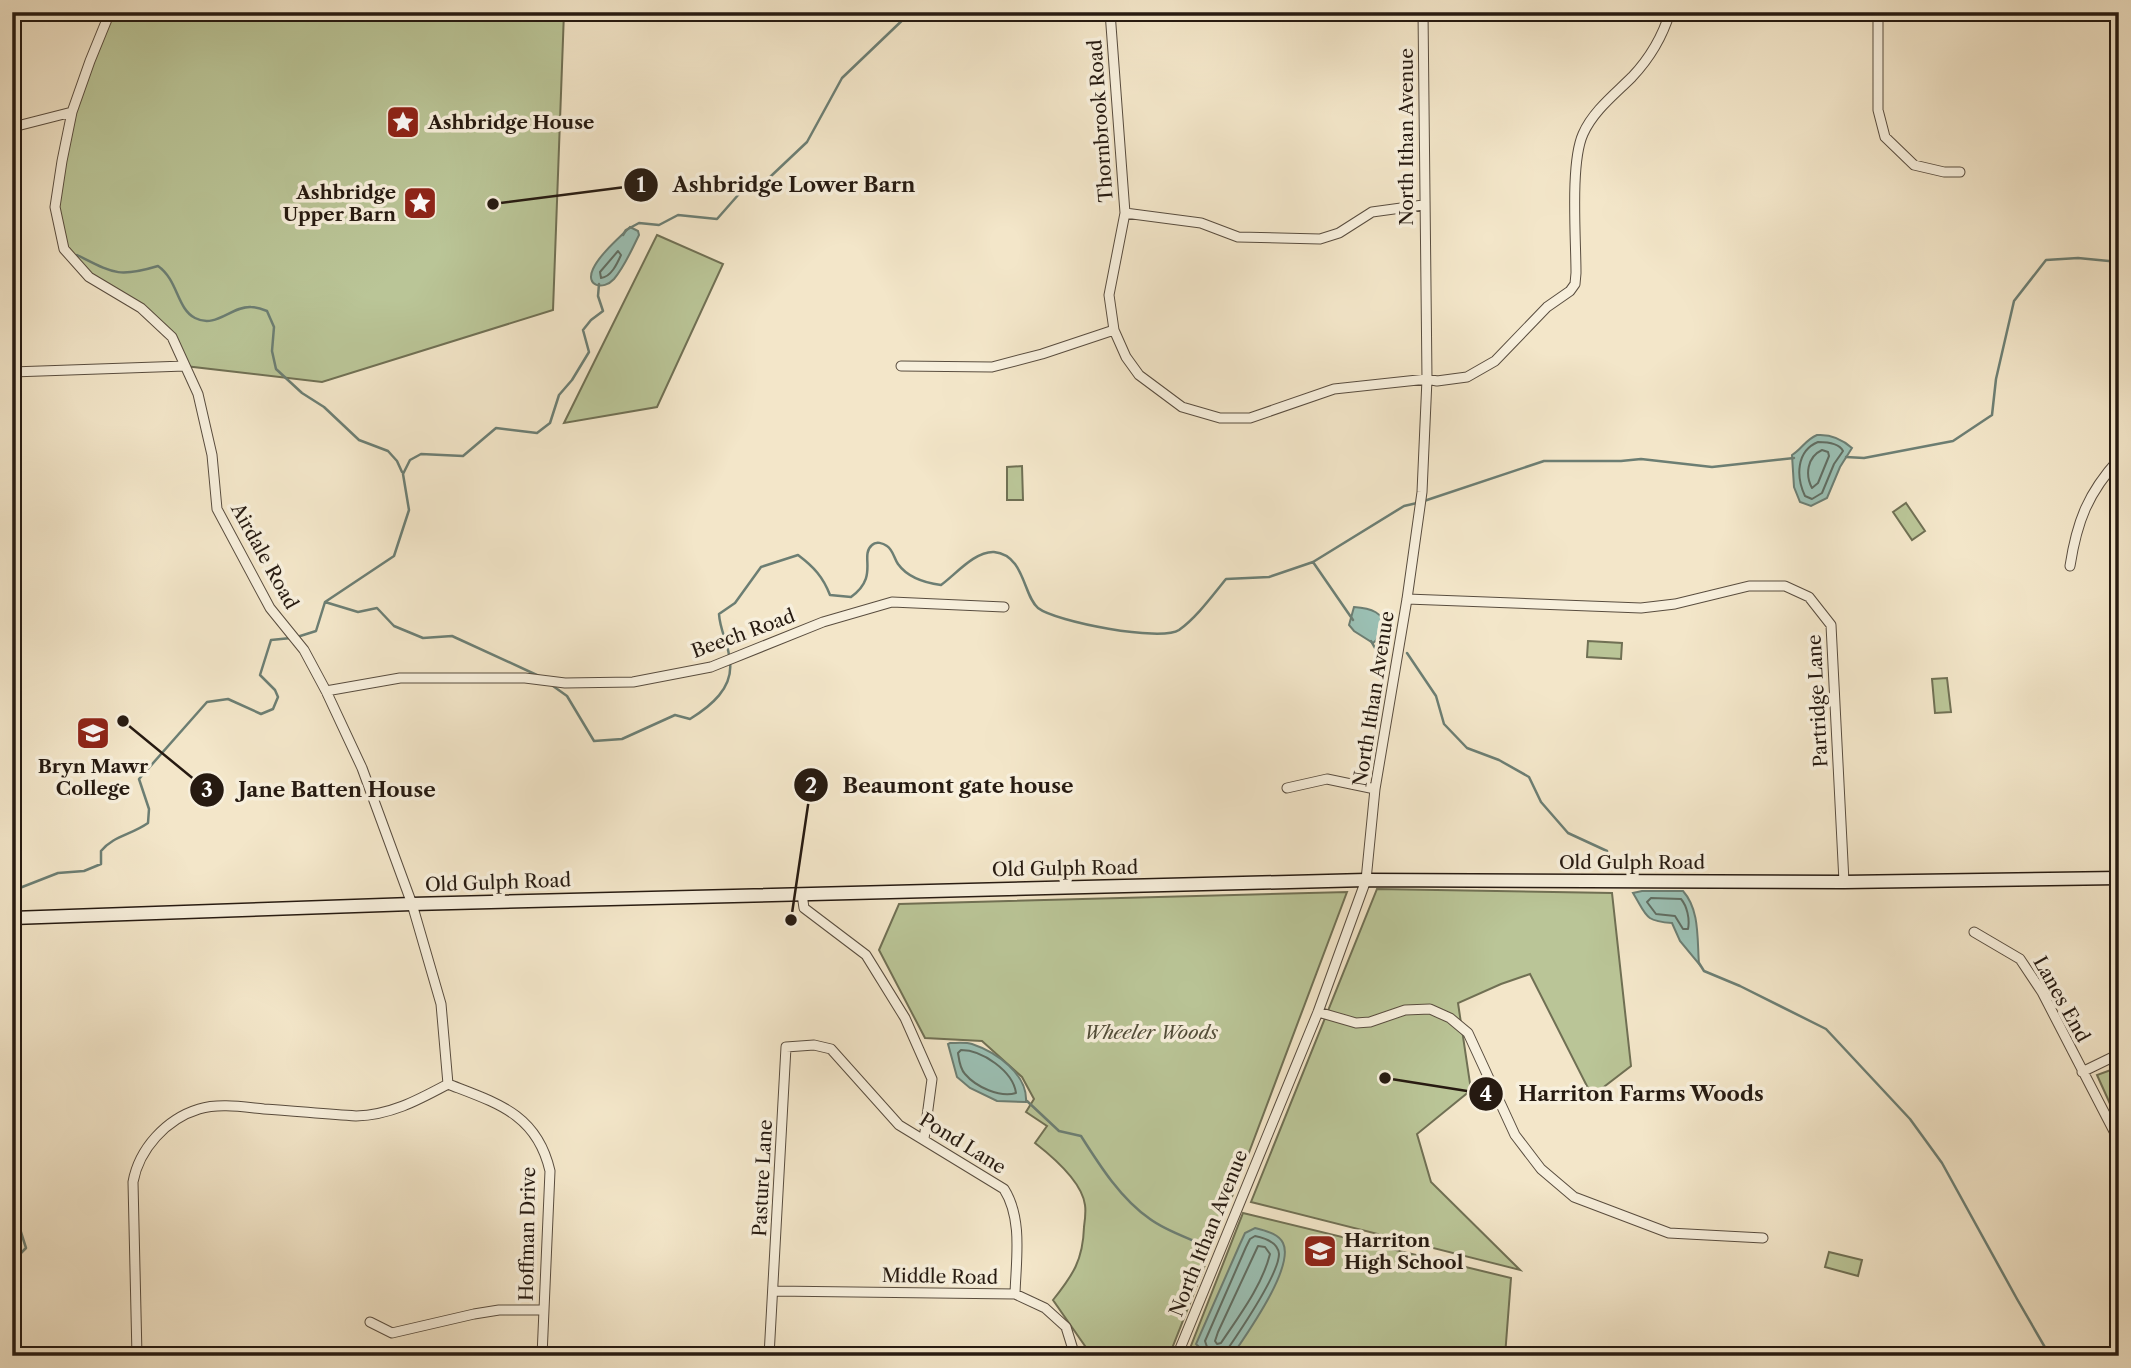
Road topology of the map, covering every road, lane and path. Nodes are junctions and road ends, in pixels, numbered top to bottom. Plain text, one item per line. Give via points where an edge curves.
1 (110, 12) edge
2 (1110, 12) edge
3 (1423, 12) edge
4 (1670, 12) edge
5 (1878, 12) edge
6 (72, 112) junction
7 (12, 124) edge
8 (1960, 172) dead end
9 (1423, 205) junction
10 (1125, 213) junction
11 (1114, 330) junction
12 (185, 366) junction
13 (901, 366) dead end
14 (12, 372) edge
15 (1427, 379) junction
16 (2119, 459) edge
17 (2070, 566) dead end
18 (1407, 599) junction
19 (1003, 607) dead end
20 (326, 691) junction
21 (1287, 788) dead end
22 (1375, 789) junction
23 (2119, 878) edge
24 (1366, 880) junction
25 (1844, 882) junction
26 (802, 894) junction
27 (412, 904) junction
28 (14, 918) edge
29 (1974, 932) dead end
30 (1318, 1012) junction
31 (831, 1049) joint
32 (2119, 1054) edge
33 (2082, 1072) junction
34 (448, 1084) junction
35 (924, 1139) junction
36 (2119, 1141) edge
37 (1763, 1238) dead end
38 (774, 1291) junction
39 (1015, 1294) junction
40 (543, 1310) junction
41 (370, 1321) dead end
42 (137, 1356) edge
43 (542, 1356) edge
44 (769, 1356) edge
45 (1075, 1356) edge
46 (1177, 1356) edge

1 - 6 street, Airdale Road
2 - 10 street, Thornbrook Road
3 - 9 street, North Ithan Avenue
4 - 15 street, Thornbrook Road via 1655,47 1582,136 1576,178 1576,273 1570,291 1481,371 1467,377
5 - 8 street via 1878,110 1885,137 1914,165
6 - 7 street
6 - 12 street, Airdale Road via 55,207 64,249 89,277 141,307 172,337
9 - 10 street via 1372,212 1320,239 1238,237 1201,223
9 - 15 street, North Ithan Avenue
10 - 11 street, Thornbrook Road via 1110,295
11 - 13 street via 992,367
11 - 15 street, Thornbrook Road via 1133,367 1165,397 1220,418 1250,418 1334,389
12 - 14 street
12 - 20 street, Airdale Road via 198,394 212,455 217,509 270,608 304,650
15 - 18 street, North Ithan Avenue via 1422,492
16 - 17 street via 2087,502
18 - 22 street, North Ithan Avenue
18 - 25 street, Partridge Lane via 1641,608 1749,586 1785,586 1809,597 1831,625
19 - 20 street, Beech Road via 892,602 823,622 711,667 633,682 400,678
20 - 27 street, Airdale Road via 362,768
21 - 22 street via 1327,779
22 - 24 street, North Ithan Avenue
23 - 25 street, Old Gulph Road
24 - 25 street, Old Gulph Road
24 - 26 street, Old Gulph Road
24 - 30 street, North Ithan Avenue
26 - 27 street, Old Gulph Road
26 - 35 street via 804,908 866,955 905,1018 932,1079
27 - 28 street, Old Gulph Road
27 - 34 street, Airdale Road via 441,1004
29 - 33 street, Lanes End via 2020,959
30 - 37 street via 1356,1023 1405,1010 1430,1009 1450,1018 1468,1033 1515,1135 1541,1169 1574,1197 1669,1233
30 - 46 street, North Ithan Avenue
31 - 35 street, Pond Lane via 899,1125
31 - 38 street, Pasture Lane via 786,1047
32 - 33 street
33 - 36 street, Lanes End
34 - 40 street, Hoffman Drive via 495,1102 522,1119 539,1138 550,1171
34 - 42 street via 408,1106 376,1115 225,1106 200,1108 162,1130 136,1165 133,1182
35 - 39 street, Pond Lane via 1004,1189 1012,1201
38 - 39 street, Middle Road
38 - 44 street, Pasture Lane
39 - 45 street, Middle Road via 1045,1308 1066,1327
40 - 41 street via 499,1310 392,1333
40 - 43 street, Hoffman Drive

